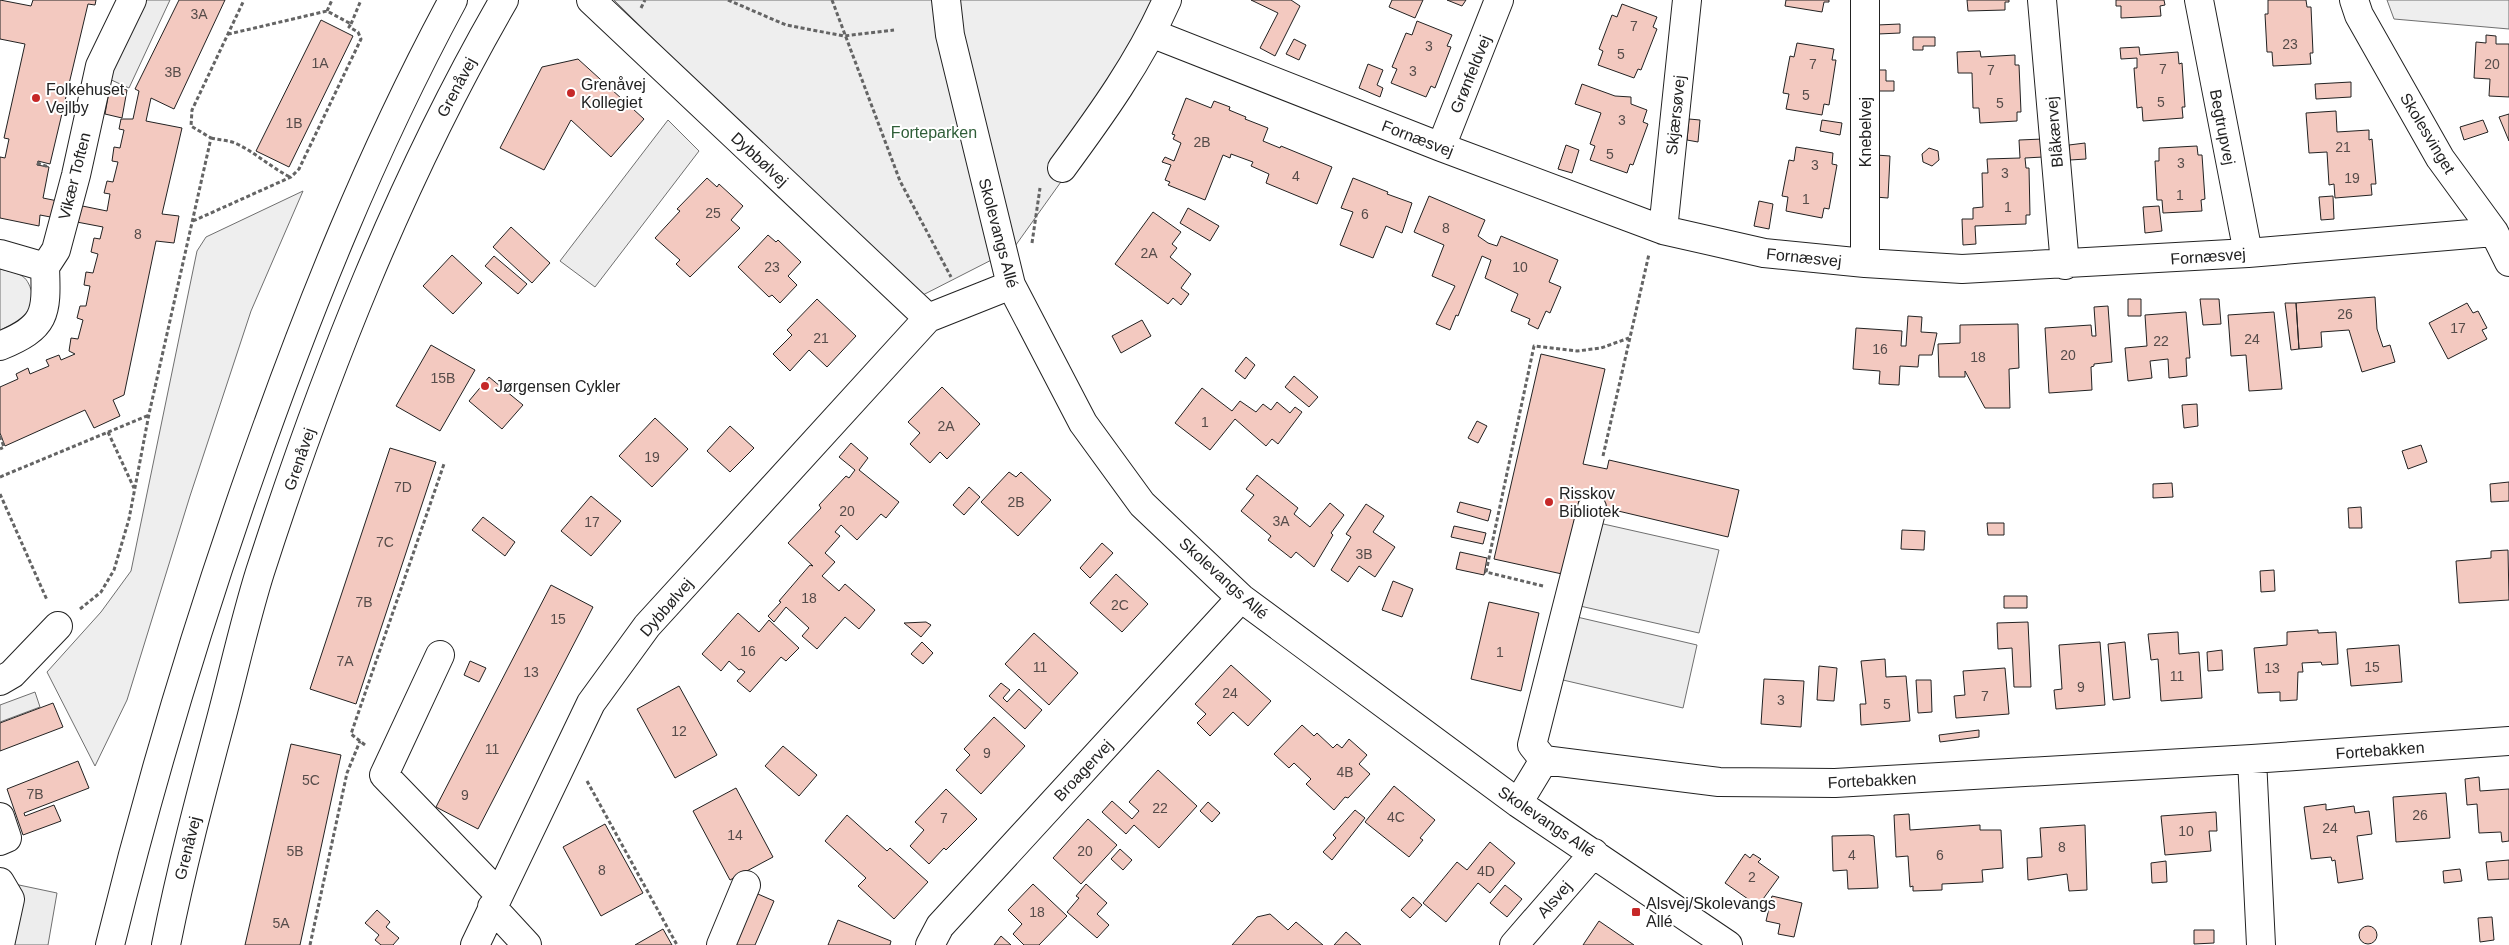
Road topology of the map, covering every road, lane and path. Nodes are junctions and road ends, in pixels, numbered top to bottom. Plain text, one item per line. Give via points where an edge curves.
1 (132, 0) edge
2 (244, 0) edge
3 (332, 0) edge
4 (361, 0) edge
5 (453, 0) edge
6 (504, 0) edge
7 (591, 0) edge
8 (728, 0) edge
9 (832, 0) edge
10 (936, 0) edge
11 (946, 0) edge
12 (1167, 0) edge
13 (1499, 0) edge
14 (1687, 0) edge
15 (1865, 0) edge
16 (2042, 0) edge
17 (2199, 0) edge
18 (2354, 0) edge
19 (327, 11) junction
20 (351, 24) junction
21 (894, 30) dead end
22 (1151, 33) junction
23 (228, 34) junction
24 (950, 34) junction
25 (844, 36) junction
26 (211, 138) junction
27 (1441, 147) junction
28 (1062, 168) joint
29 (291, 177) junction
30 (192, 221) junction
31 (1659, 228) junction
32 (2494, 232) junction
33 (0, 254) edge
34 (2248, 254) junction
35 (1004, 257) junction
36 (2509, 262) edge
37 (1865, 263) junction
38 (2065, 265) junction
39 (45, 267) junction
40 (1011, 285) junction
41 (964, 302) junction
42 (928, 318) junction
43 (1629, 338) junction
44 (0, 346) edge
45 (149, 414) junction
46 (108, 432) junction
47 (0, 436) edge
48 (0, 449) edge
49 (1603, 456) dead end
50 (444, 464) dead end
51 (0, 477) edge
52 (134, 489) junction
53 (0, 494) edge
54 (1592, 508) dead end
55 (1570, 593) junction
56 (1241, 598) junction
57 (58, 626) junction
58 (440, 654) dead end
59 (0, 681) edge
60 (2509, 740) edge
61 (360, 741) junction
62 (565, 758) junction
63 (2252, 759) junction
64 (1544, 760) junction
65 (389, 764) junction
66 (1518, 803) junction
67 (0, 817) edge
68 (0, 841) edge
69 (1594, 854) junction
70 (0, 882) edge
71 (746, 885) dead end
72 (496, 901) junction
73 (0, 945) edge
74 (110, 945) edge
75 (166, 945) edge
76 (310, 945) edge
77 (475, 945) edge
78 (527, 945) edge
79 (677, 945) edge
80 (722, 945) edge
81 (930, 945) edge
82 (1514, 945) edge
83 (1728, 945) edge
84 (2261, 945) edge

1 - 39 street, Vikær Toften via 100,66 56,250
2 - 23 path
3 - 19 path
4 - 20 path
5 - 74 street via 391,121 341,235 277,398 220,561 131,861
6 - 75 street, Grenåvej via 426,146 374,259 315,412 260,574 180,872
7 - 42 street, Dybbølvej
8 - 25 path via 786,25
9 - 25 path
10 - 24 street, Skolevangs Allé
11 - 24 street, Skolevangs Allé
12 - 22 street
13 - 27 street, Grønfeldvej
14 - 31 street, Skjærsøvej
15 - 37 street, Knebelvej
16 - 38 street, Blåkærvej
17 - 34 street, Begtrupvej
18 - 32 street, Skolesvinget via 2440,158
19 - 20 path
19 - 23 path
20 - 29 path via 349,27 358,32 361,39 299,169
21 - 25 path
22 - 27 street, Fornæsvej
22 - 28 street via 1108,105
23 - 26 path via 192,110 191,126
24 - 35 street, Skolevangs Allé
25 - 41 path via 900,181
26 - 29 path via 234,143
26 - 30 path
27 - 31 street, Fornæsvej
28 - 35 path via 1043,168 1033,242
29 - 30 path
30 - 45 path
31 - 37 street, Fornæsvej via 1764,253
31 - 43 path
32 - 34 street, Fornæsvej
32 - 36 street, Skolesvinget
33 - 39 street
34 - 38 street, Fornæsvej
35 - 40 street, Skolevangs Allé
37 - 38 street, Fornæsvej via 1962,268
39 - 44 street via 47,301 38,325
40 - 41 street, Dybbølvej
40 - 56 street, Skolevangs Allé via 1083,423 1142,504
41 - 42 street, Dybbølvej
42 - 62 street, Dybbølvej via 647,626 591,703
43 - 49 path
43 - 55 path via 1601,348 1577,351 1534,346 1486,572
45 - 46 path
45 - 52 path
46 - 51 path
46 - 52 path
47 - 48 path via 4,447
50 - 61 path via 351,734
52 - 57 path via 114,570 101,592
53 - 57 path
54 - 55 street
55 - 64 street via 1532,745
56 - 66 street, Skolevangs Allé
56 - 81 street, Broagervej via 940,926
57 - 59 street via 12,674
58 - 65 street
60 - 63 street, Fortebakken
61 - 65 path
61 - 76 path via 347,774
62 - 72 street, Dybbølvej
62 - 79 path via 580,768
63 - 64 street, Fortebakken via 1834,783 1719,782
63 - 84 street
64 - 66 street
65 - 72 street via 384,775
66 - 69 street, Skolevangs Allé
67 - 68 street via 7,838
69 - 82 street, Alsvej
69 - 83 street, Skolevangs Allé
70 - 73 street via 10,899
71 - 80 street
72 - 77 street, Dybbølvej
72 - 78 street

